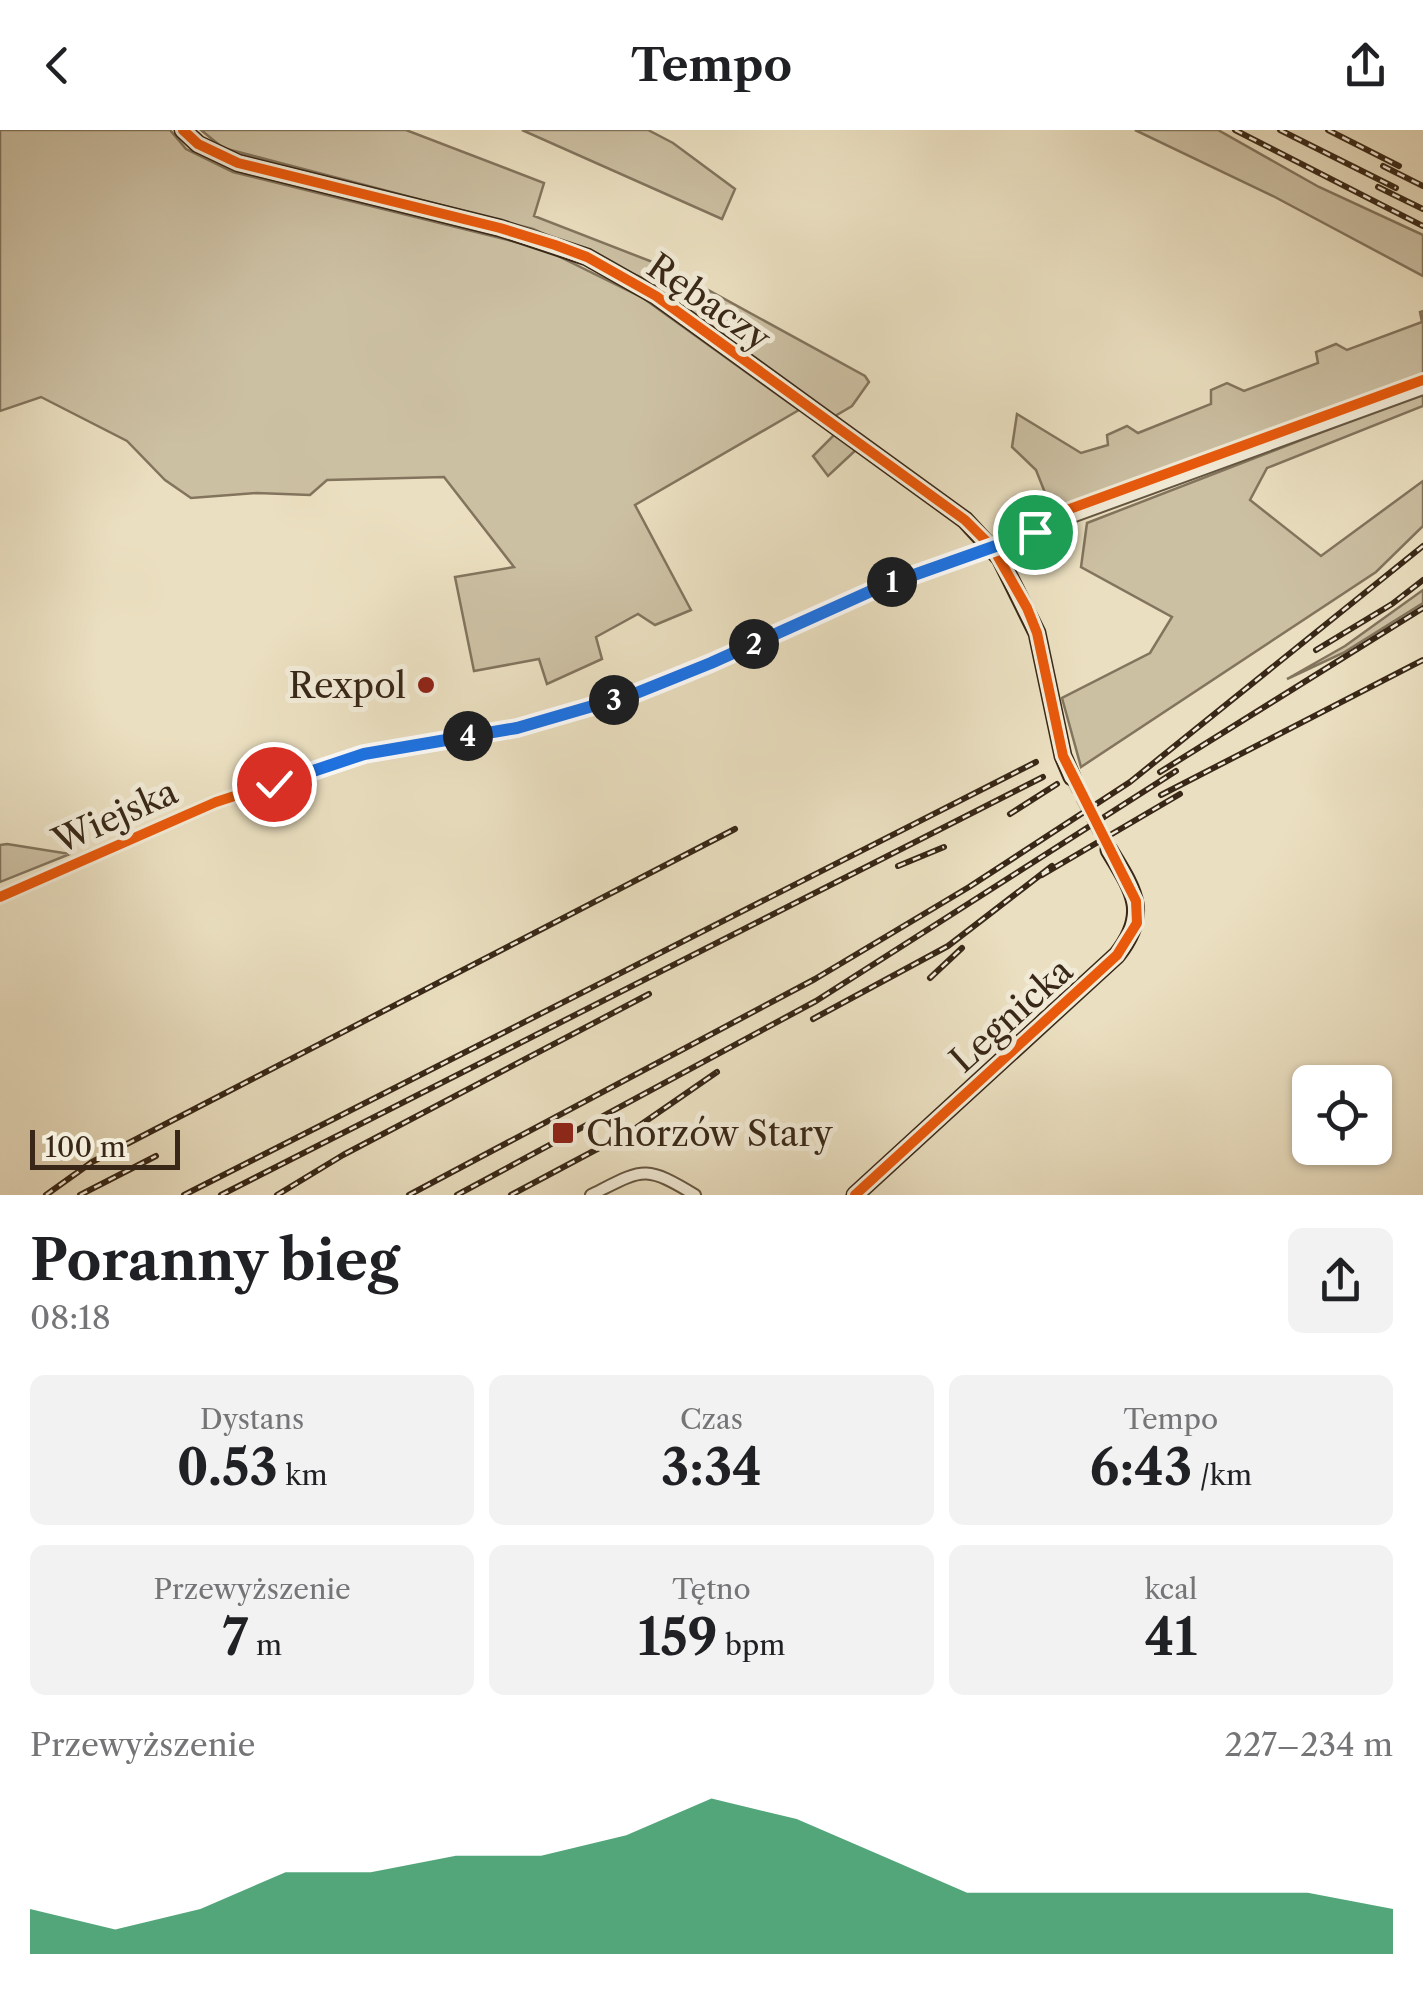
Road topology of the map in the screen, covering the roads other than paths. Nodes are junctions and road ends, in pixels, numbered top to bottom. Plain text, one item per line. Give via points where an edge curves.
1 (182, 130) edge
2 (1423, 388) edge
3 (992, 548) junction
4 (1072, 776) tunnel mouth
5 (1109, 850) tunnel mouth
6 (0, 897) edge
7 (592, 1195) edge
8 (694, 1195) edge
9 (855, 1195) edge

1 - 3 street, Rębaczy via 238,163 500,228 588,257 656,296 965,520
2 - 3 street
3 - 4 street via 1038,633
3 - 6 street, Wiejska via 880,587 634,694 517,728 364,754 216,802
5 - 9 street, Legnicka via 1136,900 1130,938
7 - 8 street via 642,1172

